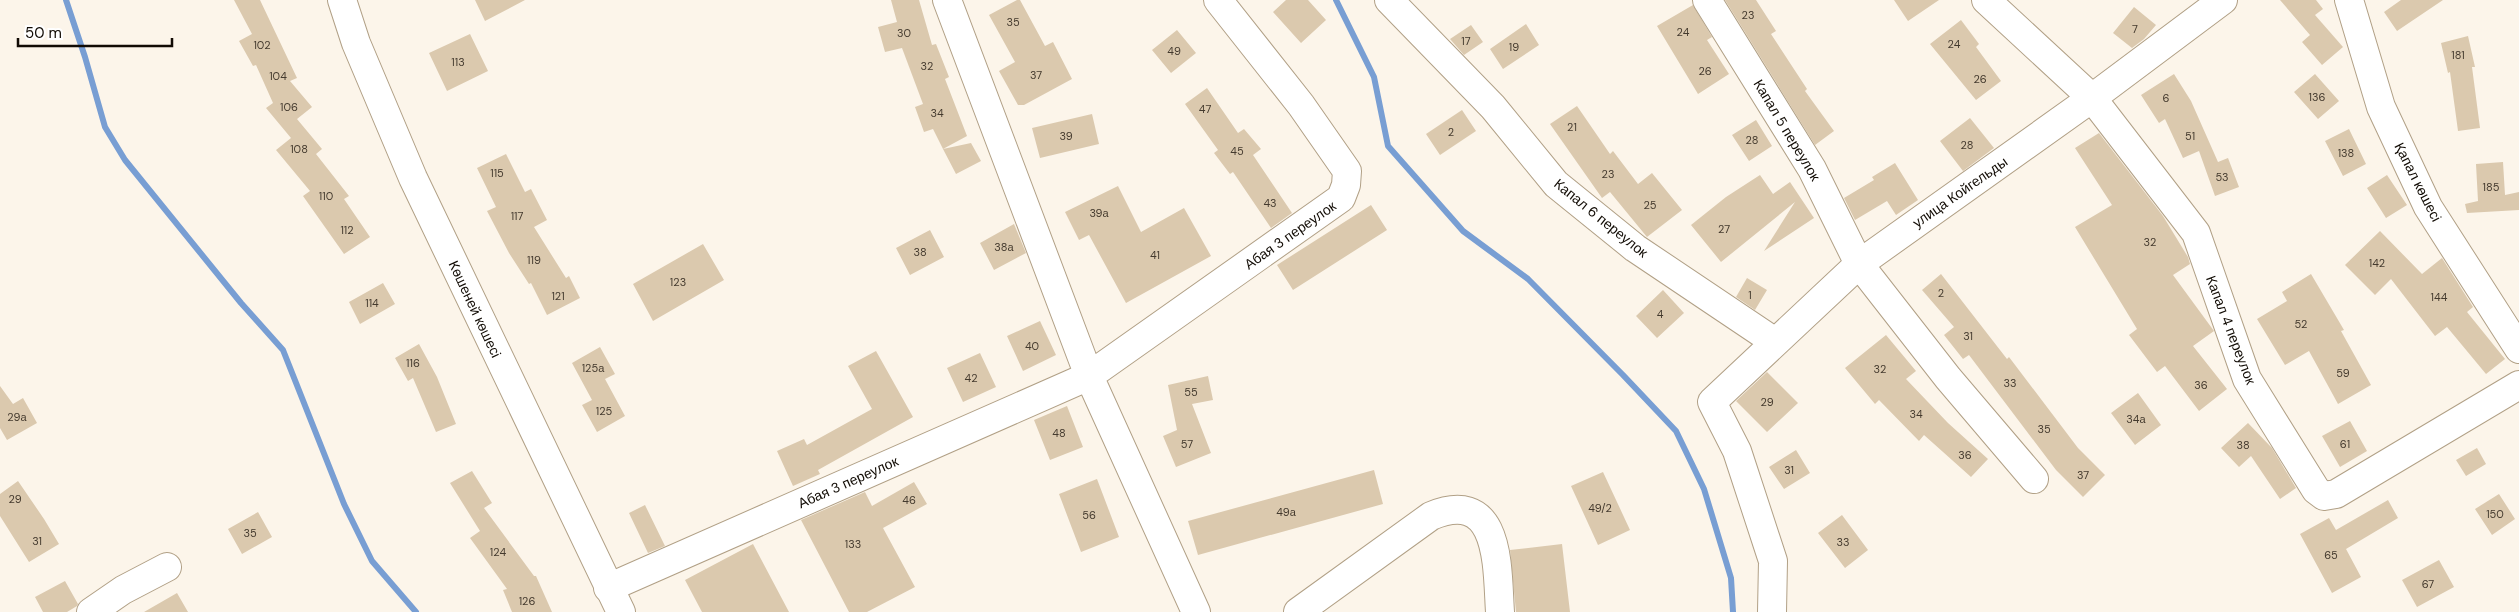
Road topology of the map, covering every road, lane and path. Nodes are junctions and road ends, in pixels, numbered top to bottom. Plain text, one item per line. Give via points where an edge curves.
1 (342, 0) edge
2 (947, 0) edge
3 (1218, 0) edge
4 (1389, 0) edge
5 (1707, 0) edge
6 (1986, 0) edge
7 (2223, 0) edge
8 (2349, 0) edge
9 (2092, 98) junction
10 (1859, 264) junction
11 (1775, 342) junction
12 (2519, 349) edge
13 (1089, 376) junction
14 (2519, 385) edge
15 (2034, 479) dead end
16 (167, 567) dead end
17 (608, 588) junction
18 (92, 612) edge
19 (621, 612) edge
20 (1196, 612) edge
21 (1298, 612) edge
22 (1500, 612) edge
23 (1772, 612) edge

1 - 17 street, Көшеней көшесі via 356,43 413,178
2 - 13 street
3 - 13 street, Абая 3 переулок via 1347,171 1346,185 1341,198 1324,211
4 - 11 street, Капал 6 переулок via 1493,106 1556,184 1635,248
5 - 10 street, Капал 5 переулок via 1812,169
6 - 9 street, Капал 4 переулок
7 - 9 street, улица Койгельды
8 - 12 street, Қапал көшесі via 2382,107 2428,206
9 - 10 street, улица Койгельды
9 - 14 street, Капал 4 переулок via 2196,233 2247,379 2316,490 2324,496 2336,494
10 - 11 street, улица Койгельды
10 - 15 street, Капал 5 переулок via 1948,378
11 - 23 street, улица Койгельды via 1712,402 1737,451 1773,561
13 - 17 street, Абая 3 переулок
13 - 20 street
16 - 18 street via 123,590
17 - 19 street, Көшеней көшесі
21 - 22 street via 1431,516 1448,509 1464,509 1477,516 1493,539

